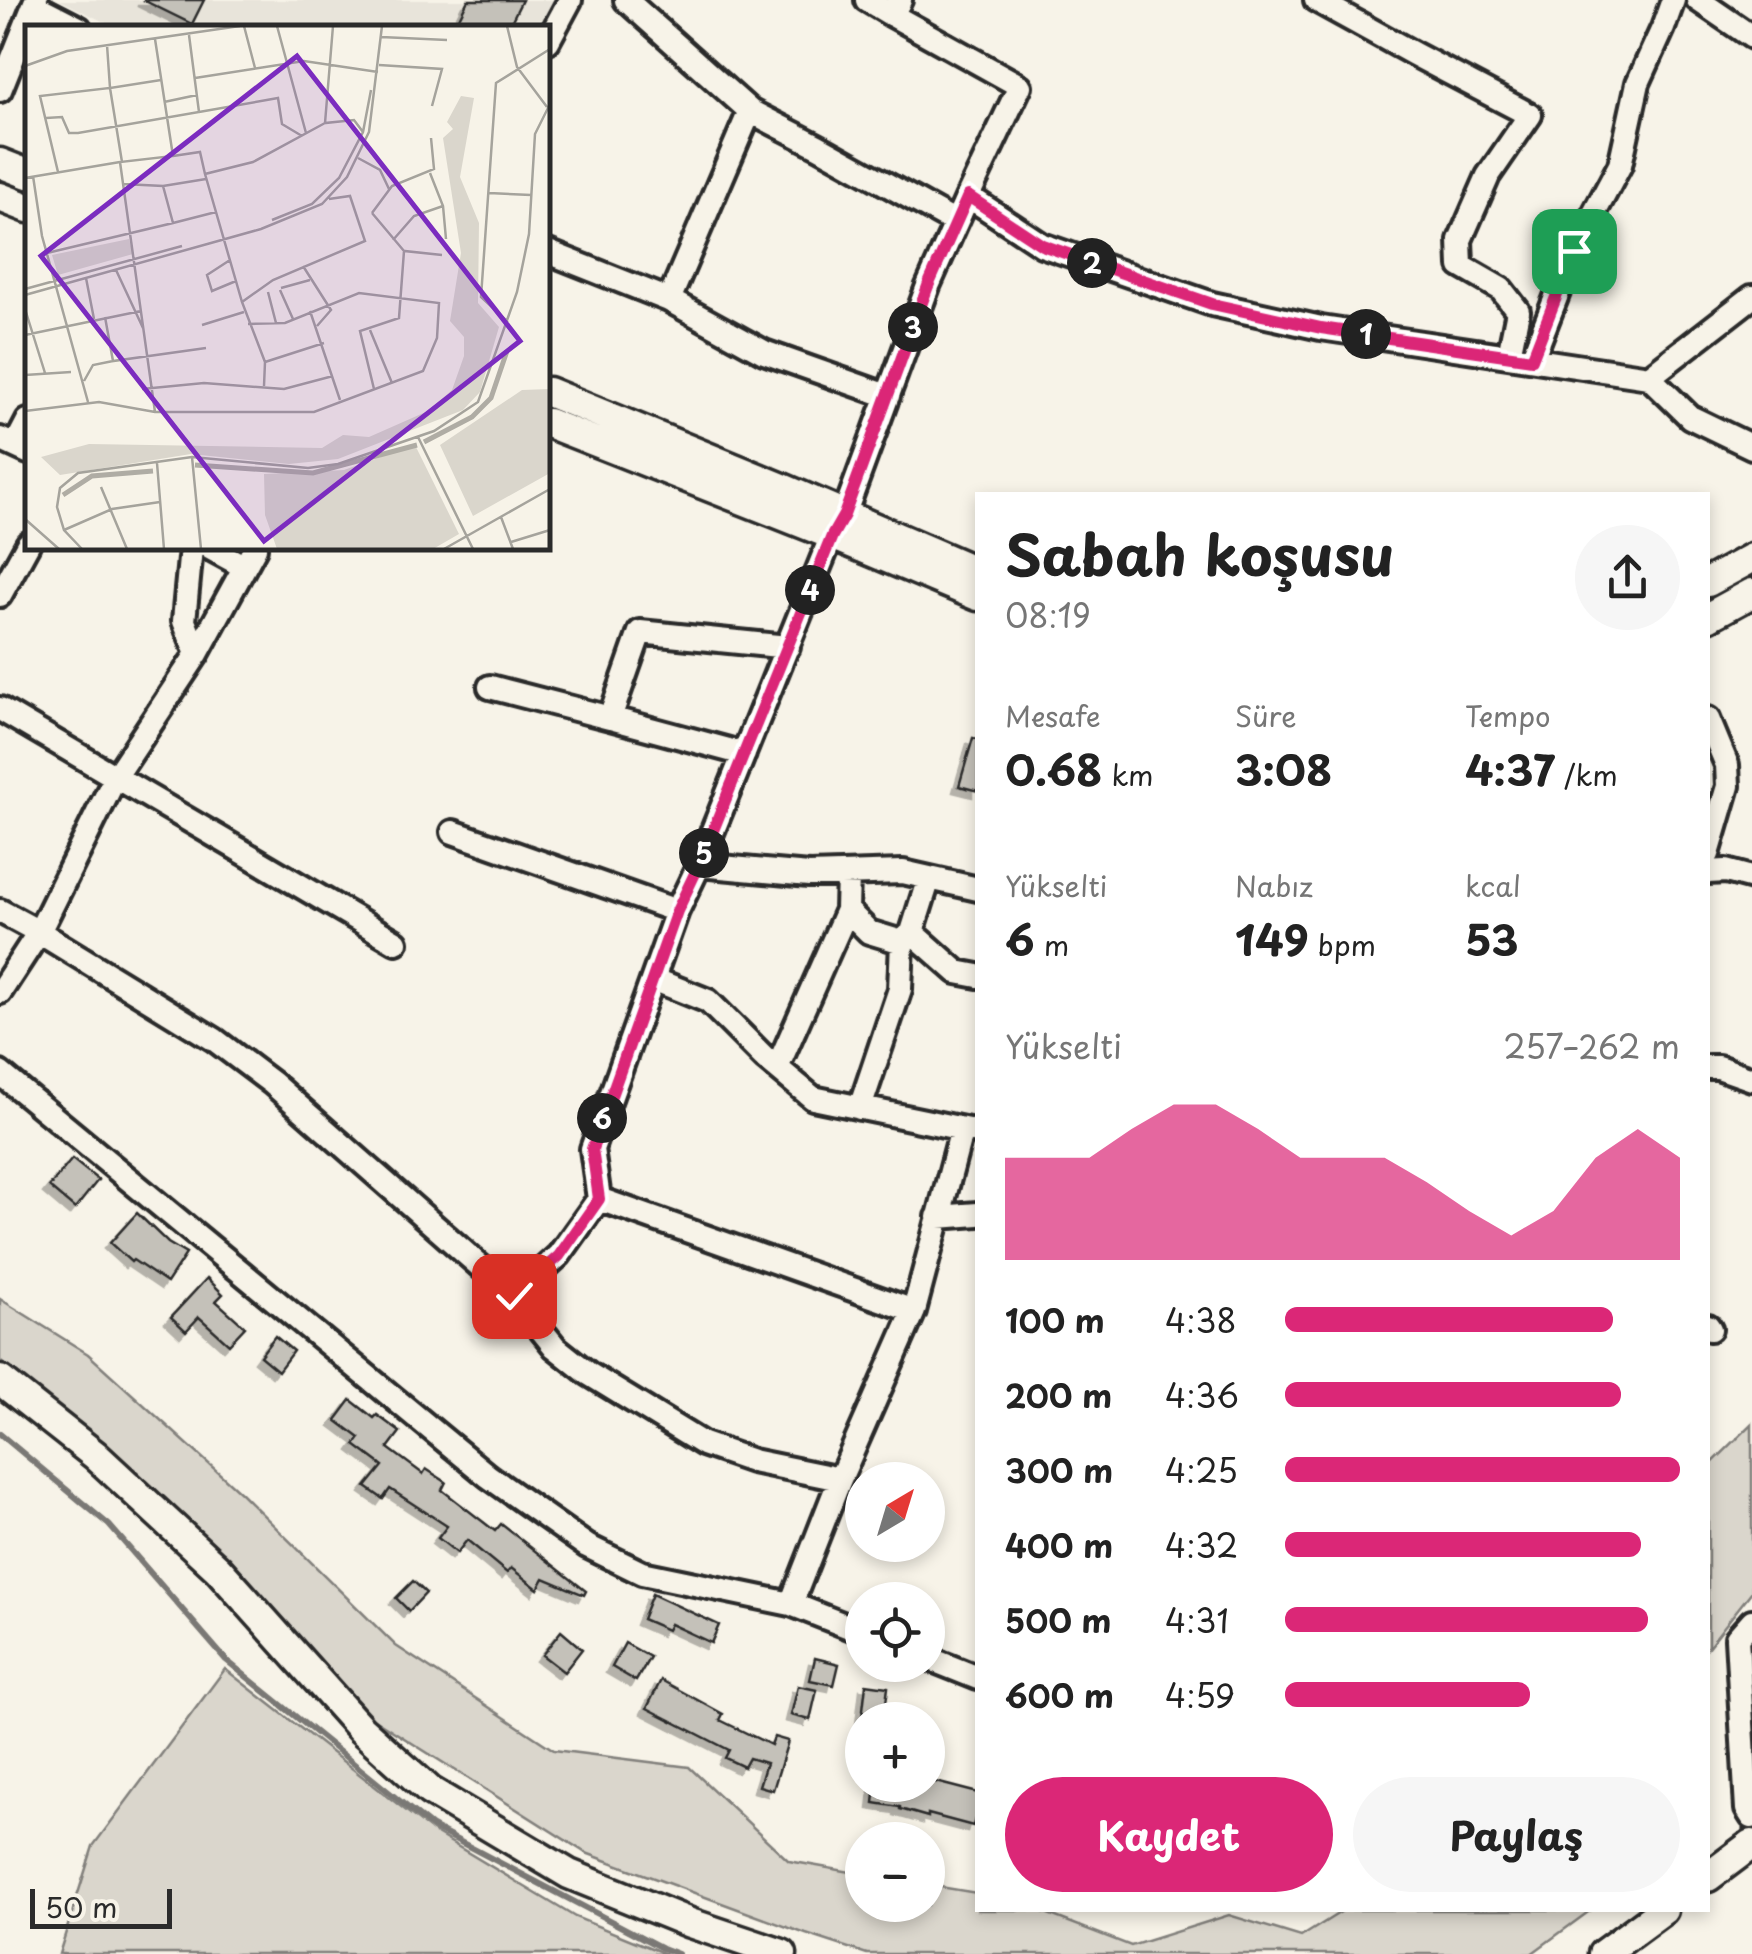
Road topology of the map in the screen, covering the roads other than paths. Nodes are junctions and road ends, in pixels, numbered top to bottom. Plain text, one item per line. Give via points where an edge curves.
1 (570, 0) edge
2 (626, 0) edge
3 (866, 0) edge
4 (1316, 0) edge
5 (1673, 0) edge
6 (1698, 0) edge
7 (35, 2) edge
8 (896, 8) edge
9 (75, 25) edge
10 (25, 27) edge
11 (550, 37) edge
12 (1752, 37) edge
13 (0, 90) edge
14 (750, 111) junction
15 (0, 163) edge
16 (25, 173) edge
17 (968, 196) junction
18 (0, 197) edge
19 (25, 207) edge
20 (956, 223) junction
21 (550, 253) edge
22 (1752, 297) edge
23 (670, 300) junction
24 (1520, 357) junction
25 (1649, 376) junction
26 (550, 393) edge
27 (888, 396) junction
28 (550, 424) edge
29 (1752, 448) edge
30 (838, 525) junction
31 (25, 549) edge
32 (191, 550) edge
33 (219, 550) edge
34 (249, 557) edge
35 (1752, 558) edge
36 (975, 571) edge
37 (1710, 581) edge
38 (1752, 592) edge
39 (975, 594) edge
40 (0, 595) edge
41 (1710, 616) edge
42 (788, 646) junction
43 (197, 654) junction
44 (490, 687) dead end
45 (0, 709) edge
46 (610, 718) junction
47 (1710, 724) edge
48 (744, 754) junction
49 (116, 776) junction
50 (453, 832) dead end
51 (1710, 847) edge
52 (699, 865) junction
53 (1710, 872) edge
54 (848, 874) junction
55 (929, 878) junction
56 (1752, 878) edge
57 (975, 888) edge
58 (847, 910) junction
59 (0, 911) edge
60 (677, 911) junction
61 (39, 932) junction
62 (907, 937) junction
63 (396, 942) dead end
64 (975, 975) edge
65 (652, 980) junction
66 (0, 992) edge
67 (1710, 1067) edge
68 (776, 1068) junction
69 (0, 1073) edge
70 (1752, 1079) edge
71 (860, 1108) junction
72 (970, 1131) edge
73 (599, 1199) junction
74 (975, 1214) edge
75 (938, 1217) junction
76 (514, 1296) junction
77 (914, 1311) junction
78 (0, 1380) edge
79 (840, 1479) junction
80 (791, 1604) junction
81 (1752, 1621) edge
82 (845, 1625) edge
83 (945, 1663) edge
84 (975, 1673) edge
85 (1752, 1816) edge
86 (1752, 1844) edge
87 (1710, 1876) edge
88 (1660, 1912) edge
89 (782, 1954) edge
90 (1603, 1954) edge

1 - 11 street
2 - 14 street
3 - 8 street
4 - 24 street via 1530,115 1488,176 1460,240 1461,266 1502,290 1518,311
5 - 24 street via 1638,83 1620,165
6 - 12 street
7 - 9 street
8 - 17 street via 1020,86
10 - 13 street
14 - 20 street
14 - 23 street
15 - 16 street
17 - 20 street
17 - 24 street via 1042,245 1212,304 1321,328
18 - 19 street
20 - 27 street
21 - 23 street
22 - 25 street
23 - 27 street via 764,352
24 - 25 street
25 - 29 street via 1690,417
26 - 30 street
27 - 30 street
28 - 30 street
30 - 36 street
30 - 39 street
30 - 42 street
31 - 40 street
32 - 43 street via 184,621
33 - 34 street
34 - 43 street
35 - 37 street
38 - 41 street
42 - 46 street via 640,632
42 - 48 street
43 - 49 street
44 - 46 street
45 - 49 street
46 - 48 street
47 - 51 street via 1728,786
48 - 52 street
49 - 61 street
49 - 63 street
50 - 60 street
52 - 54 street
52 - 60 street
53 - 56 street
54 - 55 street
54 - 58 street
55 - 57 street
55 - 62 street
58 - 62 street via 869,932
58 - 68 street
59 - 61 street
60 - 65 street
61 - 66 street
61 - 76 street via 215,1040 272,1083
62 - 64 street via 957,972
62 - 71 street via 900,989
65 - 68 street via 708,1000
65 - 73 street via 592,1149
67 - 70 street
68 - 71 street via 812,1098
69 - 80 street via 488,1476 586,1546 642,1573
71 - 72 street
72 - 75 street
73 - 76 street via 559,1256
73 - 77 street
74 - 75 street
75 - 77 street
76 - 79 street via 570,1360 678,1430 728,1454
77 - 79 street
78 - 89 street via 95,1454 218,1569 361,1729 430,1791 568,1874
79 - 80 street
80 - 82 street
81 - 85 street via 1736,1638
83 - 84 street
86 - 87 street
88 - 90 street

